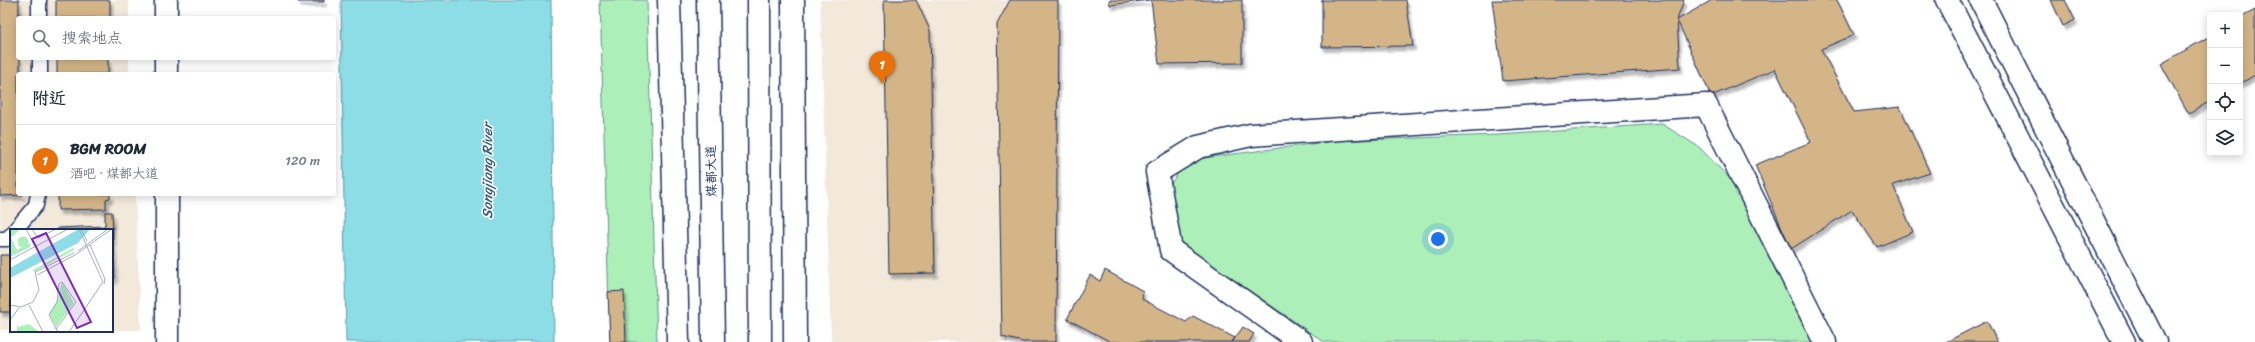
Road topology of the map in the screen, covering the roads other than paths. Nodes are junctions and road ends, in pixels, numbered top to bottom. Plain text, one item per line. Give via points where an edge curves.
1 (39, 0) edge
2 (166, 0) edge
3 (670, 0) edge
4 (708, 0) edge
5 (759, 0) edge
6 (793, 0) edge
7 (1947, 0) edge
8 (1981, 0) edge
9 (39, 16) edge
10 (166, 16) edge
11 (40, 60) edge
12 (166, 60) edge
13 (40, 72) edge
14 (166, 72) edge
15 (38, 196) edge
16 (166, 196) edge
17 (16, 229) edge
18 (10, 235) edge
19 (0, 239) edge
20 (167, 342) edge
21 (678, 342) edge
22 (713, 342) edge
23 (760, 342) edge
24 (795, 342) edge
25 (1301, 342) edge
26 (1825, 342) edge
27 (2124, 342) edge
28 (2155, 342) edge

1 - 9 lane
2 - 10 street
3 - 21 street
4 - 22 street, 煤都大道
5 - 23 street
6 - 24 street
7 - 27 street
8 - 28 street
11 - 13 lane
12 - 14 street
15 - 17 lane via 36,205
16 - 20 street
18 - 19 lane via 7,239
25 - 26 street via 1172,250 1157,172 1198,147 1251,135 1706,105

